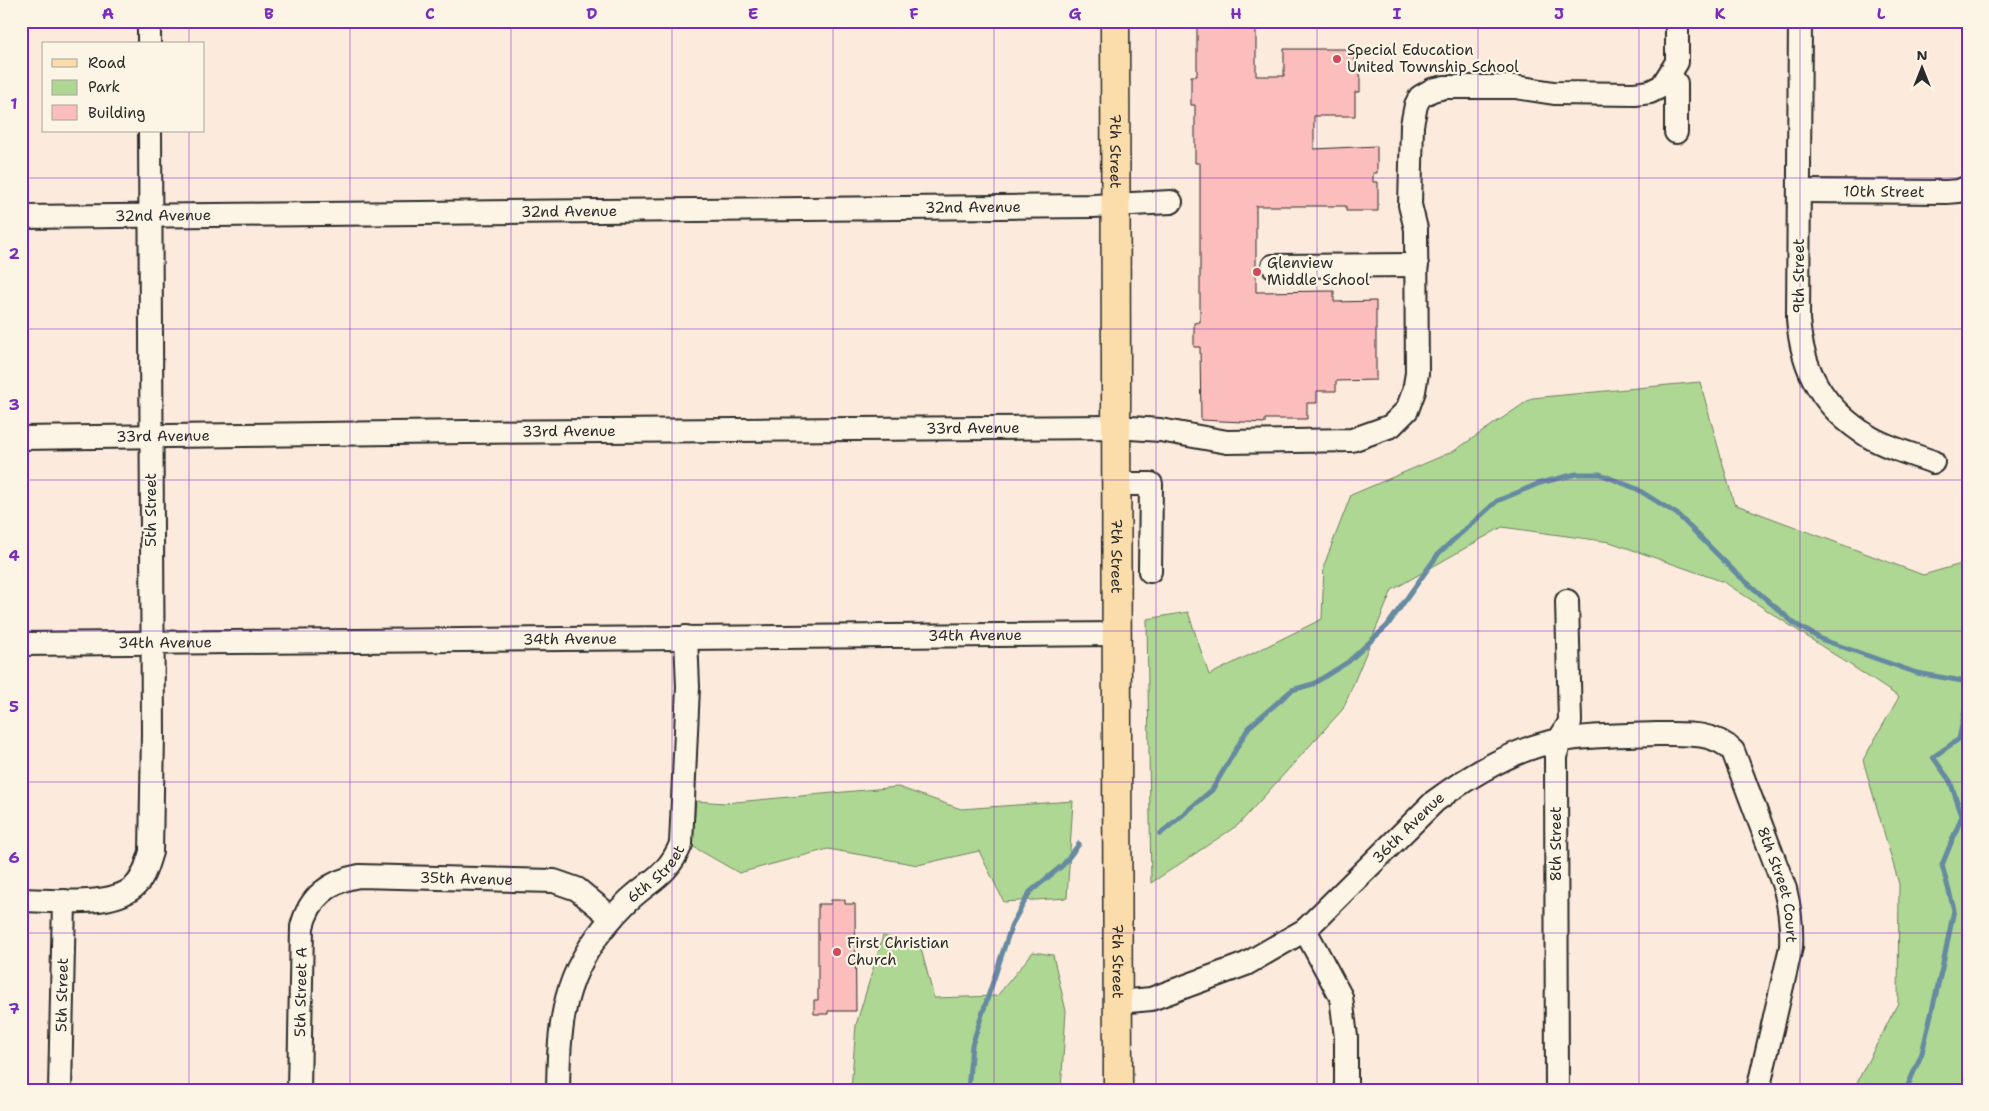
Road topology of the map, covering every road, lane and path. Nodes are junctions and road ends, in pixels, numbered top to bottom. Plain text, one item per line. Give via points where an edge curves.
1 (149, 21) edge
2 (1115, 21) edge
3 (1677, 21) edge
4 (1800, 21) edge
5 (149, 42) edge
6 (1670, 75) junction
7 (150, 132) edge
8 (1676, 132) dead end
9 (1968, 187) edge
10 (1799, 191) junction
11 (1171, 202) dead end
12 (1115, 205) junction
13 (151, 216) junction
14 (21, 217) edge
15 (1273, 266) dead end
16 (1416, 266) junction
17 (1116, 427) junction
18 (151, 437) junction
19 (21, 438) edge
20 (1933, 462) dead end
21 (1116, 484) junction
22 (1150, 571) dead end
23 (1567, 601) dead end
24 (1117, 634) junction
25 (686, 637) junction
26 (151, 643) junction
27 (21, 644) edge
28 (1559, 740) junction
29 (1727, 744) joint
30 (314, 898) joint
31 (21, 900) edge
32 (64, 900) junction
33 (612, 918) junction
34 (1304, 930) junction
35 (1118, 1002) junction
36 (60, 1090) edge
37 (299, 1090) edge
38 (558, 1090) edge
39 (1118, 1090) edge
40 (1346, 1090) edge
41 (1557, 1090) edge
42 (1758, 1090) edge

1 - 5 street
2 - 12 main road, 7th Street
3 - 6 street via 1677,62
4 - 10 street, 9th Street
6 - 8 street via 1676,83
6 - 16 street, 33rd Avenue via 1662,86 1635,94 1554,93 1515,87 1445,87 1420,97 1413,115 1410,205 1416,229
7 - 13 street, 5th Street
9 - 10 street, 10th Street via 1946,192
10 - 20 street, 9th Street via 1798,319 1800,342 1811,376 1836,411 1868,437
11 - 12 street, 32nd Avenue
12 - 13 street, 32nd Avenue
12 - 17 main road, 7th Street
13 - 14 street, 32nd Avenue
13 - 18 street, 5th Street
15 - 16 street
16 - 17 street, 33rd Avenue via 1417,373 1407,410 1392,426 1352,440 1320,442 1227,442 1160,430
17 - 18 street, 33rd Avenue
17 - 21 main road, 7th Street
18 - 19 street, 33rd Avenue
18 - 26 street, 5th Street
21 - 22 street via 1151,484
21 - 24 main road, 7th Street
23 - 28 street, 8th Street via 1570,722
24 - 25 street, 34th Avenue
24 - 35 main road, 7th Street
25 - 26 street, 34th Avenue
25 - 33 street, 6th Street via 688,687 681,844 672,865 625,903
26 - 27 street, 34th Avenue
26 - 32 street, 5th Street via 153,802 147,865 136,886 112,898
28 - 29 street, 36th Avenue via 1690,734
28 - 34 street, 36th Avenue via 1503,759 1435,801
28 - 41 street, 8th Street via 1556,758
29 - 42 street, 8th Street Court via 1733,751 1785,889 1792,927 1780,1002
30 - 33 street, 35th Avenue via 335,883 359,876 554,880 577,889
30 - 37 street, 5th Street A via 302,927
31 - 32 street
32 - 36 street, 5th Street
33 - 38 street, 6th Street via 574,974 566,998 558,1040
34 - 35 street, 36th Avenue via 1237,967 1151,999
34 - 40 street via 1341,997 1346,1037
35 - 39 main road, 7th Street

